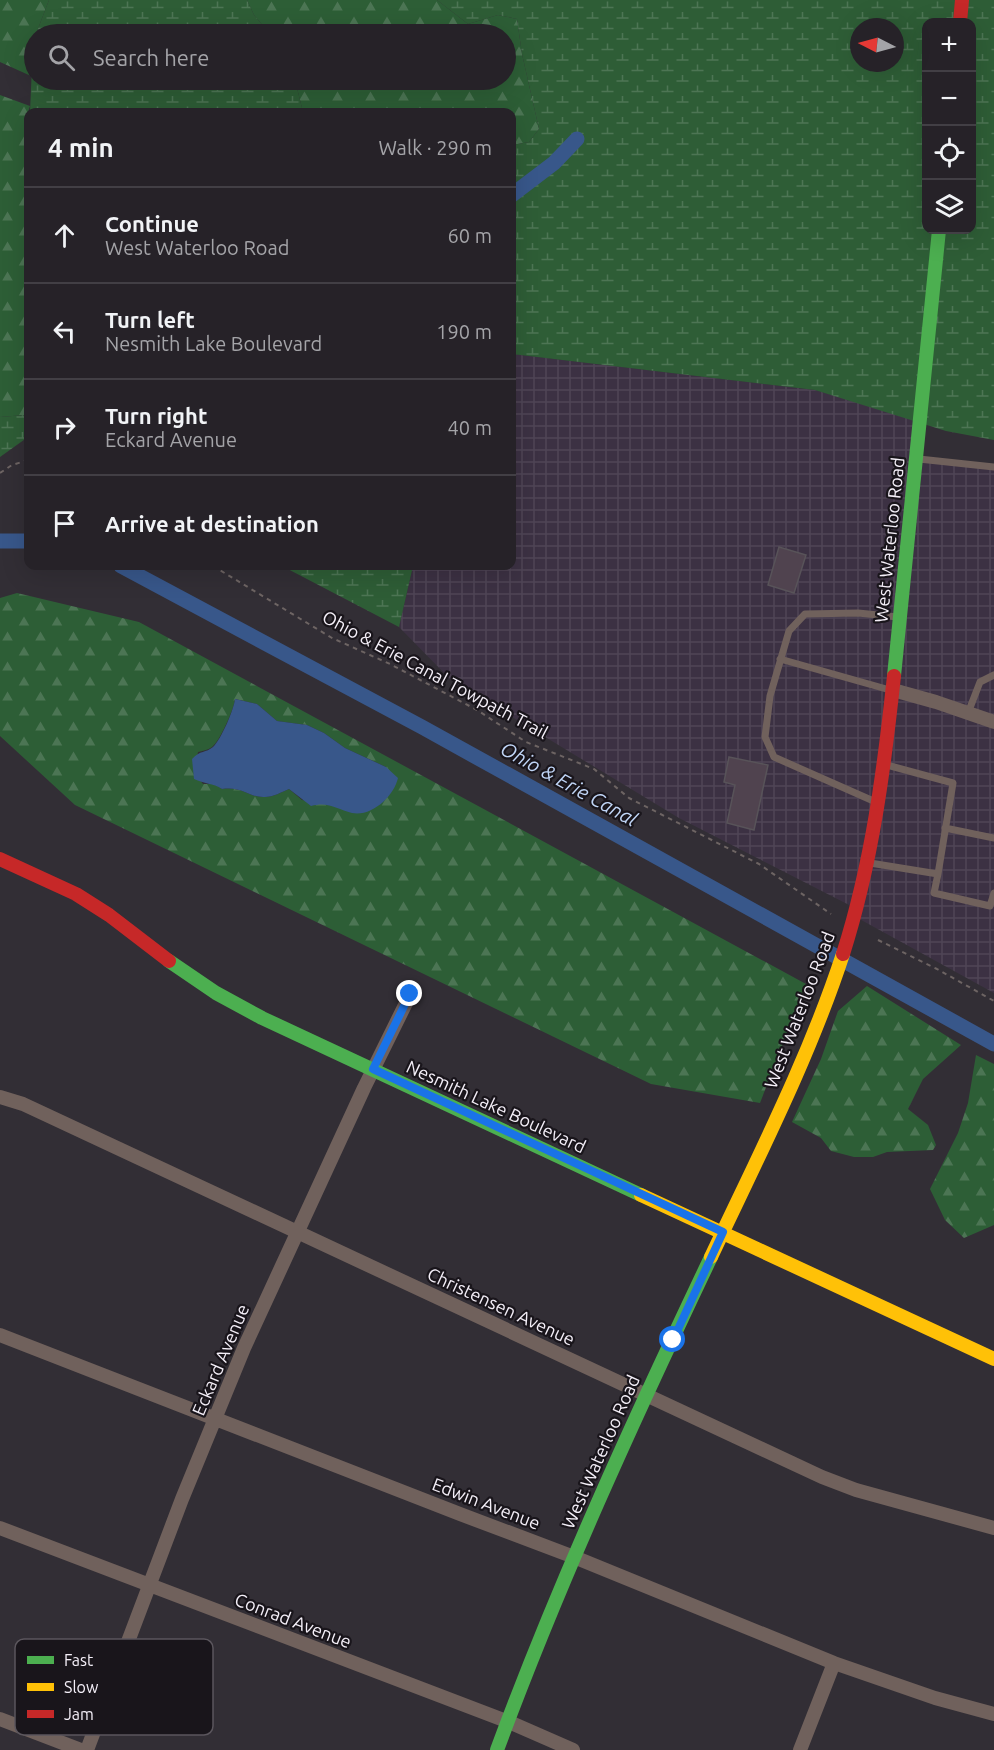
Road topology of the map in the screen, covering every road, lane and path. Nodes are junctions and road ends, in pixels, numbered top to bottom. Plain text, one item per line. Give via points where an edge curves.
1 (962, 0) edge
2 (960, 18) edge
3 (939, 234) edge
4 (916, 458) junction
5 (24, 461) edge
6 (994, 467) edge
7 (0, 473) edge
8 (220, 570) edge
9 (900, 617) junction
10 (780, 659) junction
11 (994, 675) edge
12 (893, 690) junction
13 (968, 713) junction
14 (994, 722) edge
15 (885, 764) junction
16 (879, 804) junction
17 (945, 828) junction
18 (994, 838) edge
19 (0, 859) edge
20 (867, 862) junction
21 (938, 874) junction
22 (994, 892) edge
23 (831, 914) dead end
24 (878, 940) dead end
25 (410, 994) dead end
26 (994, 1001) edge
27 (373, 1069) junction
28 (0, 1097) edge
29 (299, 1232) junction
30 (723, 1232) junction
31 (0, 1335) edge
32 (994, 1359) edge
33 (646, 1394) junction
34 (215, 1418) junction
35 (0, 1528) edge
36 (994, 1528) edge
37 (574, 1557) junction
38 (150, 1586) junction
39 (130, 1639) edge
40 (834, 1663) junction
41 (994, 1714) edge
42 (0, 1719) edge
43 (509, 1722) junction
44 (15, 1725) edge
45 (42, 1735) edge
46 (93, 1735) edge
47 (81, 1750) edge
48 (87, 1750) edge
49 (497, 1750) edge
50 (573, 1750) edge
51 (800, 1750) edge

1 - 2 main road
3 - 4 main road, West Waterloo Road
4 - 6 lane
4 - 9 main road, West Waterloo Road
5 - 7 path
8 - 23 path, Ohio & Erie Canal Towpath Trail via 332,638 468,705 526,742 594,769 639,804 759,864
9 - 10 lane via 805,614 789,631
9 - 12 main road, West Waterloo Road
10 - 12 lane
10 - 16 lane via 765,737 774,757
11 - 13 lane via 980,682
12 - 13 street
12 - 15 main road, West Waterloo Road
13 - 14 street
15 - 16 main road, West Waterloo Road
15 - 17 lane via 953,783
16 - 20 main road, West Waterloo Road
17 - 18 lane
17 - 21 lane
19 - 27 main road, Nesmith Lake Boulevard via 84,899 216,993
20 - 21 lane
20 - 30 main road, West Waterloo Road via 833,984 787,1096
21 - 22 lane via 933,893 990,906
24 - 26 path
25 - 27 street, Eckard Avenue
27 - 29 street, Eckard Avenue
27 - 30 main road, Nesmith Lake Boulevard
28 - 29 street, Christensen Avenue via 23,1104
29 - 33 street, Christensen Avenue
29 - 34 street, Eckard Avenue
30 - 32 main road, Nesmith Lake Boulevard
30 - 33 main road, West Waterloo Road
31 - 34 street, Edwin Avenue
33 - 36 street, Christensen Avenue via 839,1484
33 - 37 main road, West Waterloo Road
34 - 37 street, Edwin Avenue
34 - 38 street, Eckard Avenue
35 - 38 street, Conrad Avenue
37 - 40 street, Edwin Avenue
37 - 43 main road, West Waterloo Road
38 - 39 street, Eckard Avenue
38 - 43 street, Conrad Avenue
40 - 41 street, Edwin Avenue
40 - 51 street
42 - 44 street
43 - 49 main road, West Waterloo Road
43 - 50 street, Conrad Avenue
45 - 47 street
46 - 48 street, Eckard Avenue

